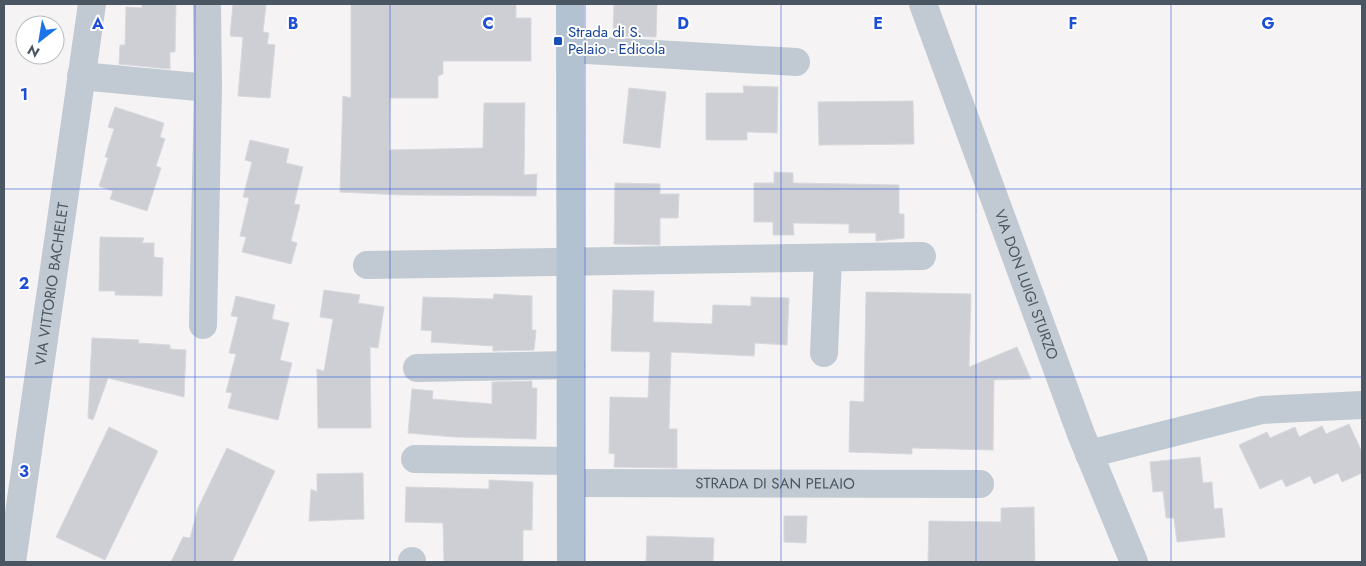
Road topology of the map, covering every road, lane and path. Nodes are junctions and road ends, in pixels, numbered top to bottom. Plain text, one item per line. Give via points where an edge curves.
1 (92, 4) edge
2 (207, 4) edge
3 (570, 4) edge
4 (923, 4) edge
5 (570, 50) junction
6 (796, 62) dead end
7 (82, 76) junction
8 (208, 88) junction
9 (922, 256) dead end
10 (828, 258) junction
11 (571, 262) junction
12 (367, 265) dead end
13 (203, 325) dead end
14 (824, 353) dead end
15 (571, 365) junction
16 (416, 368) dead end
17 (1362, 405) edge
18 (1089, 454) junction
19 (415, 459) dead end
20 (571, 472) junction
21 (980, 484) dead end
22 (12, 562) edge
23 (571, 562) edge
24 (1134, 562) edge

1 - 7 street, VIA VITTORIO BACHELET
2 - 8 street
3 - 5 main road
4 - 18 street, VIA DON LUIGI STURZO
5 - 6 street
5 - 11 main road
7 - 8 street
7 - 22 street, VIA VITTORIO BACHELET
8 - 13 street
9 - 10 street
10 - 11 street
10 - 14 street
11 - 12 street
11 - 15 main road
15 - 16 street
15 - 20 main road
17 - 18 street via 1262,410
18 - 24 street, VIA DON LUIGI STURZO
19 - 20 street, STRADA DI SAN PELAIO
20 - 21 street, STRADA DI SAN PELAIO
20 - 23 main road

